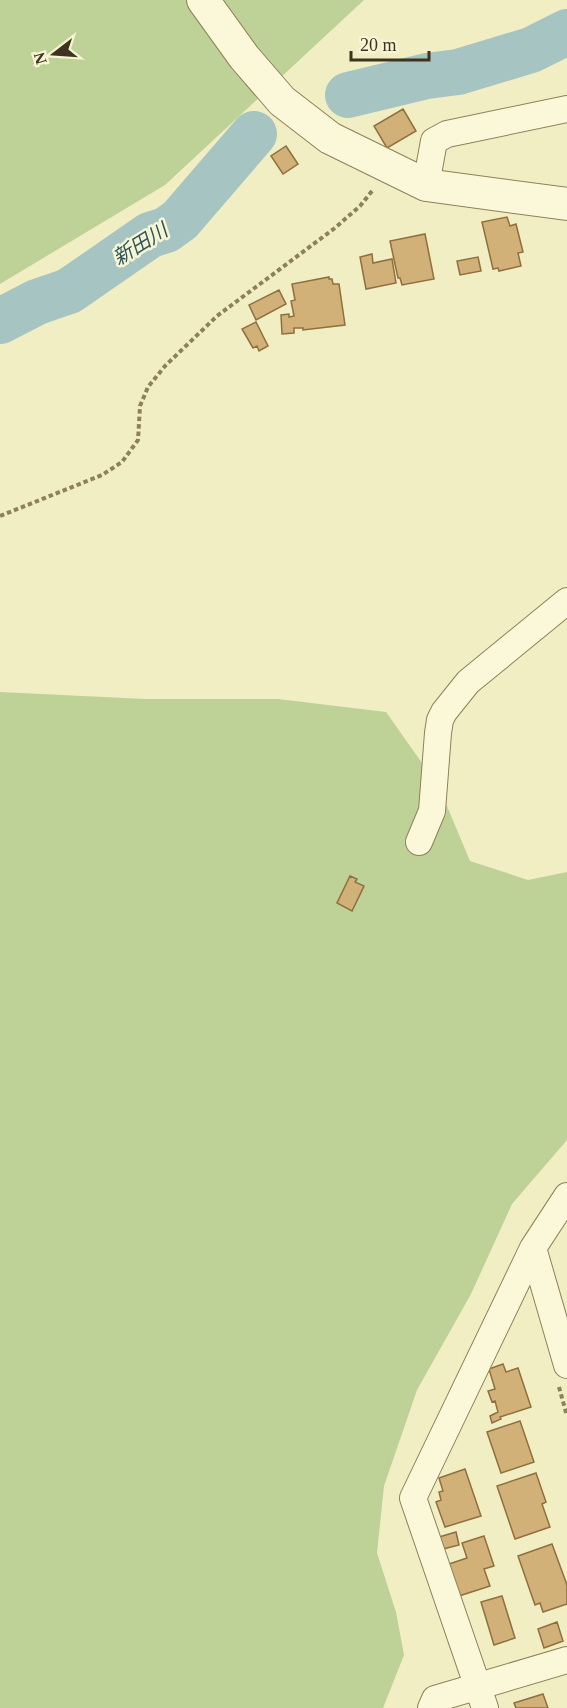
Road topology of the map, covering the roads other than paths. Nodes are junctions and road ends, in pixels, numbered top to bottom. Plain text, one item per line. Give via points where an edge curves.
1 (202, 0) edge
2 (567, 109) edge
3 (426, 185) junction
4 (567, 204) edge
5 (567, 601) edge
6 (419, 842) dead end
7 (567, 1196) edge
8 (533, 1248) junction
9 (567, 1365) edge
10 (567, 1660) edge
11 (482, 1697) edge
12 (432, 1708) edge

1 - 3 street via 282,100 330,138
2 - 3 street via 447,134 434,141
3 - 4 street
5 - 6 street via 468,682 444,712 438,733 432,811
7 - 8 street
8 - 9 street
8 - 11 street via 413,1498
10 - 11 street
11 - 12 street via 435,1699

